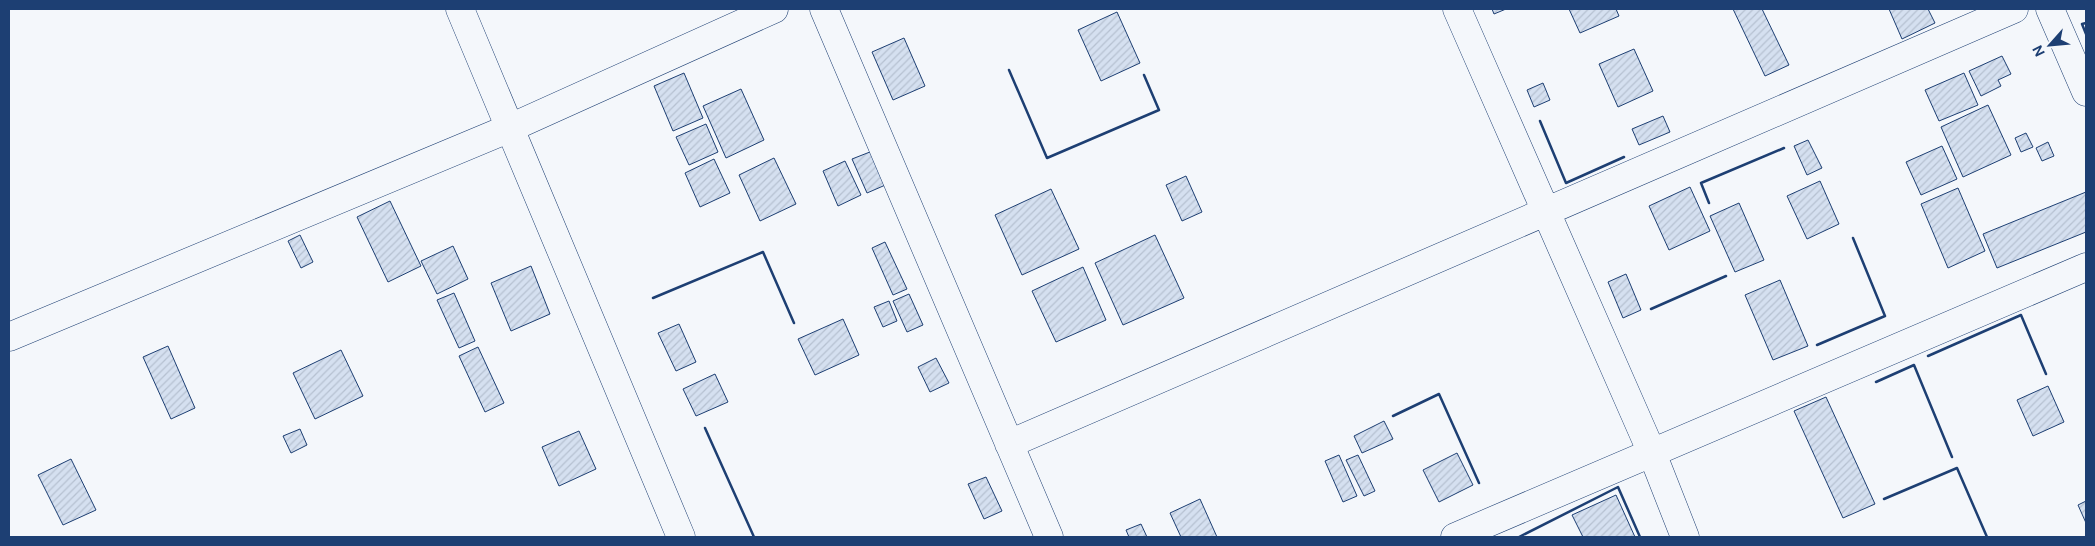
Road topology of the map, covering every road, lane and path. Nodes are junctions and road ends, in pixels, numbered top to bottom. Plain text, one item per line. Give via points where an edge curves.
1 (460, 9) edge
2 (774, 9) edge
3 (824, 9) edge
4 (1457, 9) edge
5 (2014, 9) edge
6 (2050, 9) edge
7 (2086, 92) edge
8 (510, 128) junction
9 (1546, 212) junction
10 (2086, 267) edge
11 (9, 337) edge
12 (1009, 444) junction
13 (1652, 453) junction
14 (681, 537) edge
15 (1049, 537) edge
16 (1455, 537) edge
17 (1685, 537) edge

1 - 8 street
2 - 8 street
3 - 12 street
4 - 9 street
5 - 9 street
6 - 7 street
8 - 11 street
8 - 14 street
9 - 12 street
9 - 13 street
10 - 13 street
12 - 15 street
13 - 16 street
13 - 17 street

